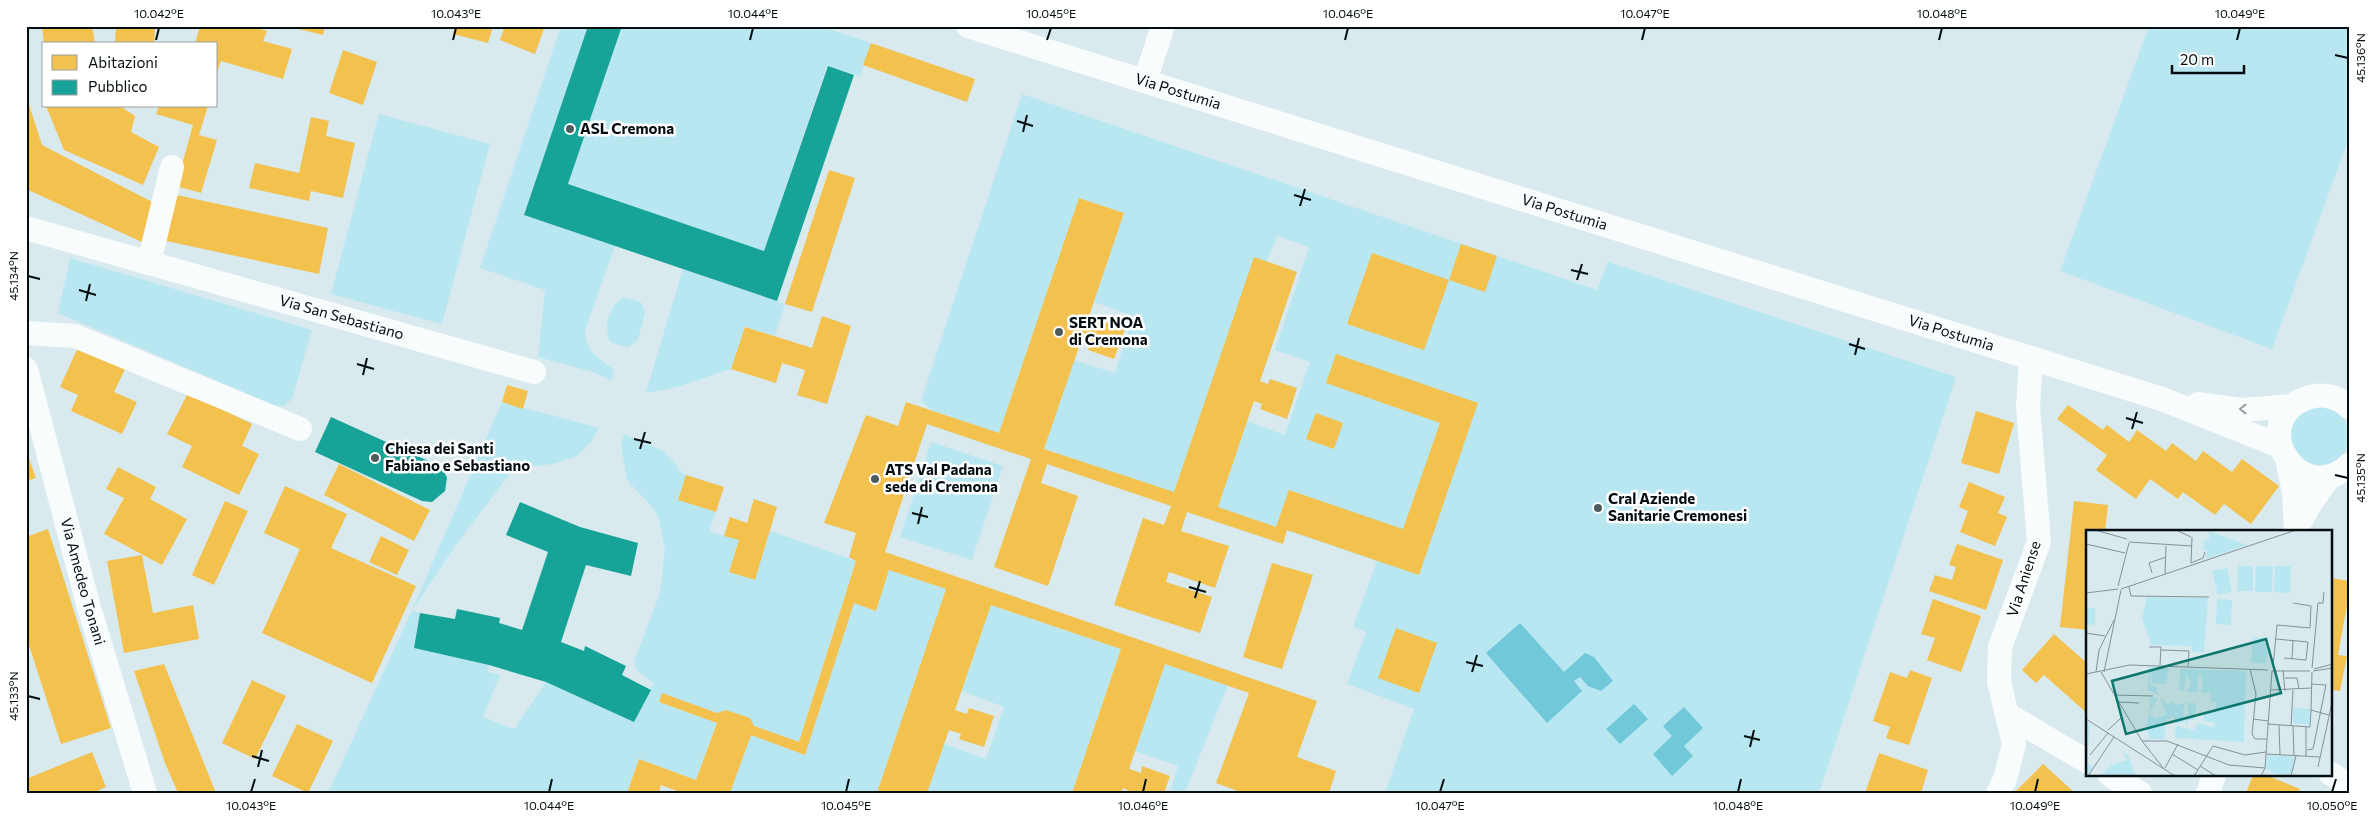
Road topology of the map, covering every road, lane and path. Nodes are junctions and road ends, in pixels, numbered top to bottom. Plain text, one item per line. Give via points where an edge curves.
1 (968, 26) edge
2 (1163, 26) edge
3 (1145, 81) junction
4 (172, 167) dead end
5 (26, 228) edge
6 (149, 263) junction
7 (26, 333) edge
8 (2031, 358) junction
9 (26, 370) edge
10 (534, 372) dead end
11 (2349, 388) edge
12 (2326, 396) junction
13 (2162, 399) junction
14 (2292, 406) junction
15 (2349, 408) edge
16 (300, 429) dead end
17 (2284, 454) junction
18 (2341, 472) edge
19 (2295, 529) edge
20 (2008, 715) junction
21 (2086, 761) edge
22 (2332, 775) edge
23 (2112, 776) edge
24 (2214, 776) edge
25 (2349, 785) edge
26 (145, 793) edge
27 (1998, 793) edge
28 (2140, 793) edge
29 (2208, 793) edge

1 - 3 street, Via Postumia
2 - 3 street
3 - 8 street, Via Postumia
4 - 6 street
5 - 6 street, Via San Sebastiano
6 - 10 street, Via San Sebastiano
7 - 16 street via 75,336
8 - 13 street, Via Postumia
8 - 20 street, Via Aniense via 2028,407 2039,542 2000,647 1998,682
9 - 26 street, Via Amedeo Tonani via 88,604
11 - 12 street, Via Postumia
12 - 14 street, Via Postumia via 2302,399
12 - 15 street
14 -> 13 street, Via Postumia via 2241,410
13 - 17 street, Via Postumia
14 - 17 street via 2280,424
17 - 18 street, Via Postumia via 2307,475
17 - 19 street via 2294,493
18 - 19 street
20 - 21 street
20 - 27 street, Via Aniense via 2014,744
22 - 25 street
23 - 28 street
24 - 29 street

